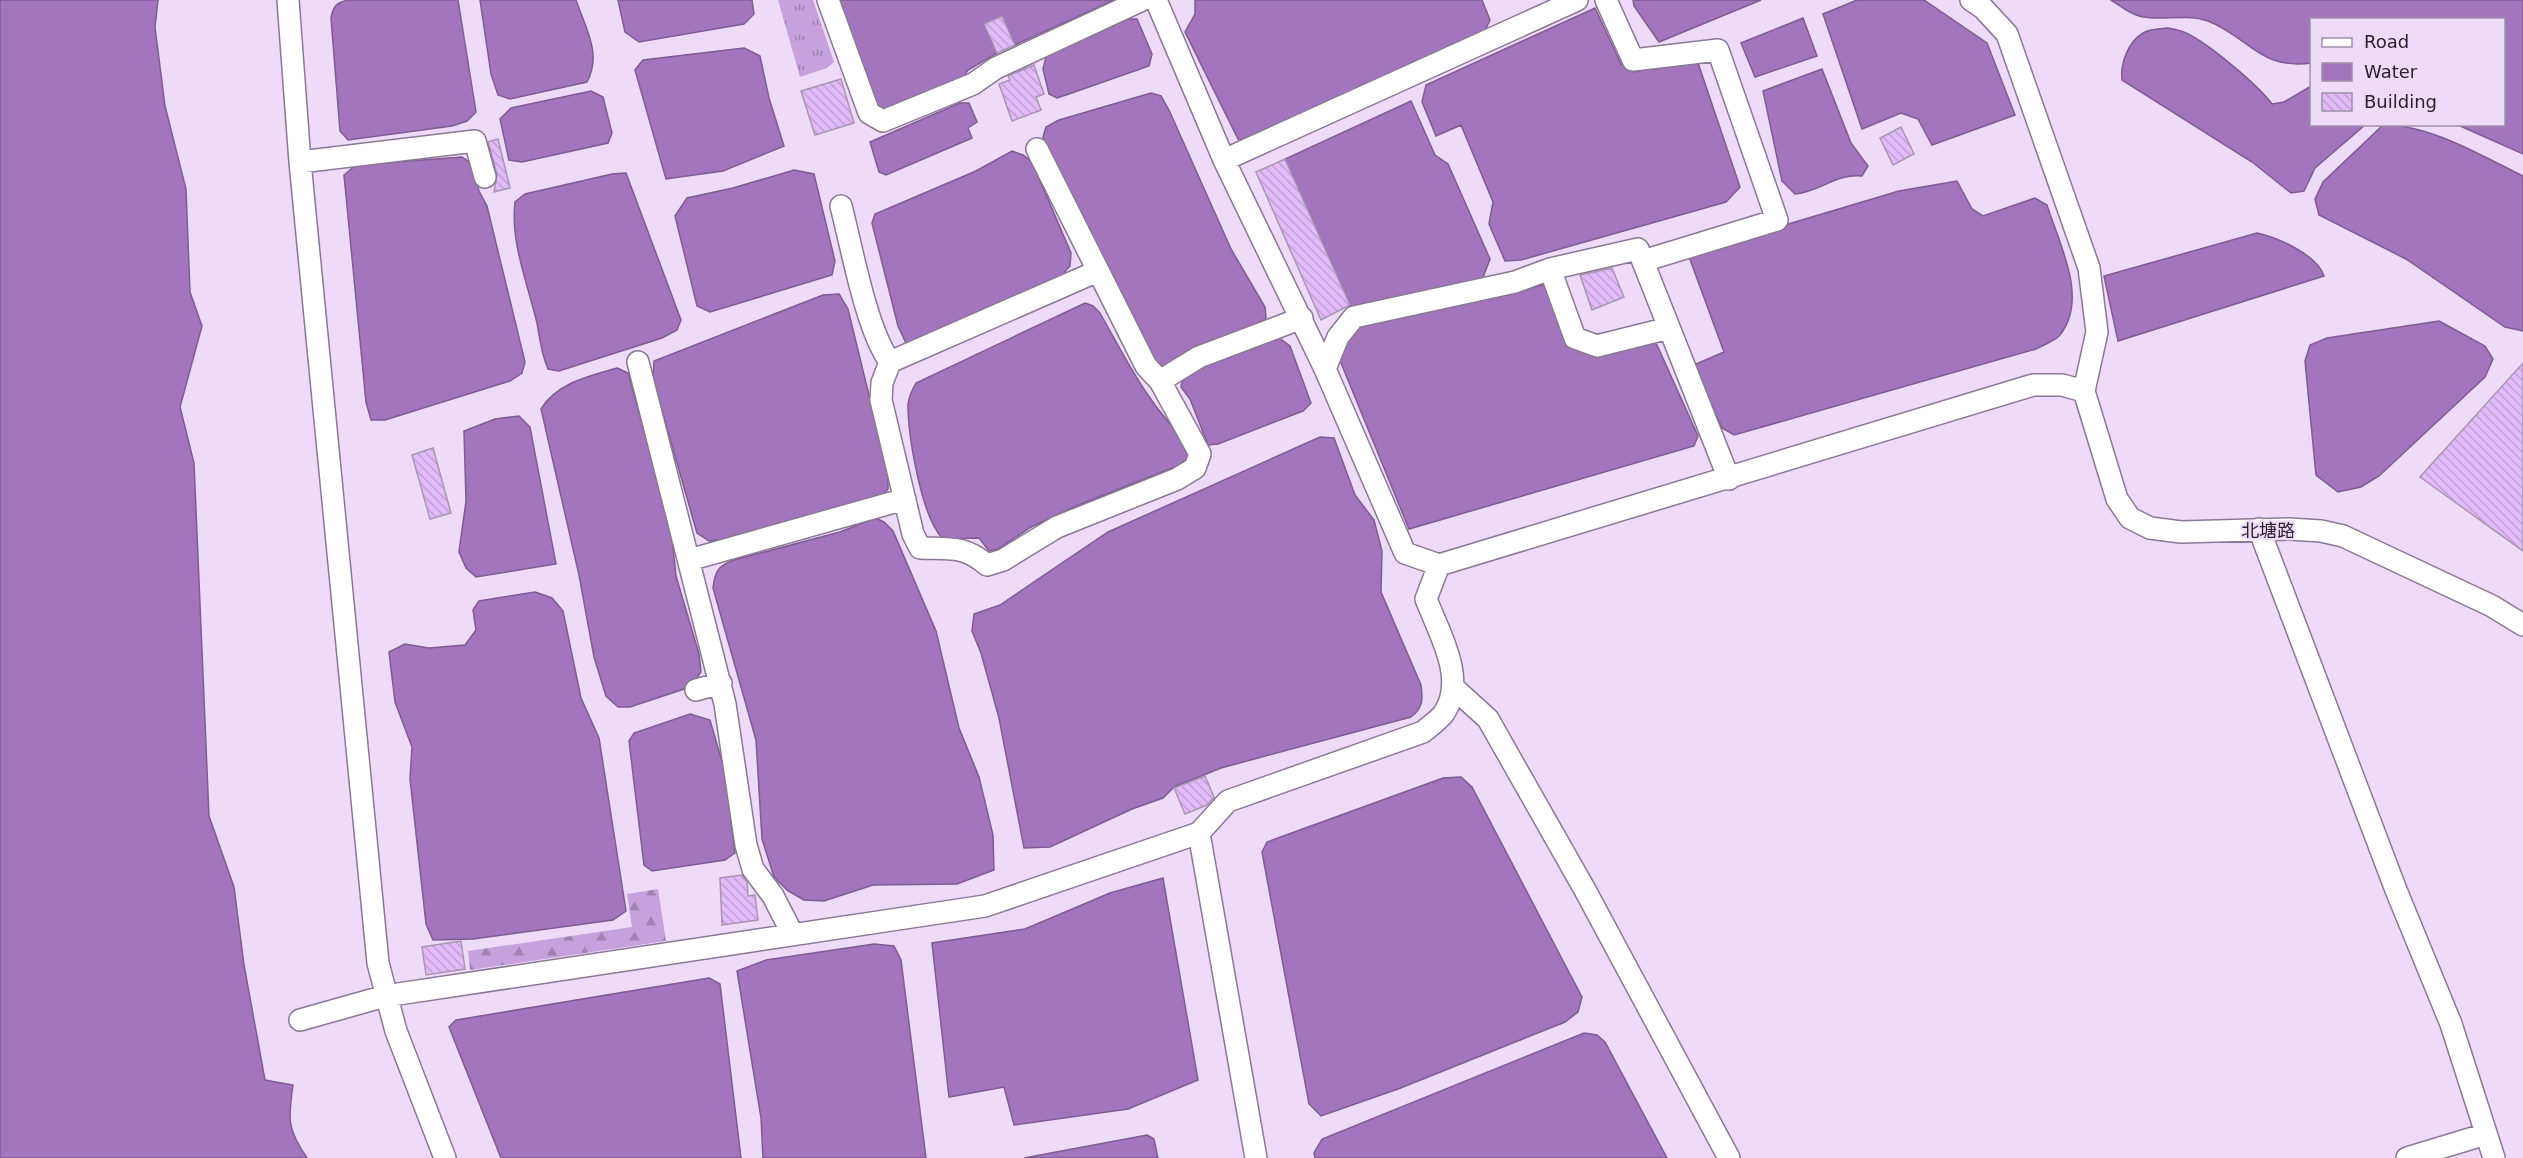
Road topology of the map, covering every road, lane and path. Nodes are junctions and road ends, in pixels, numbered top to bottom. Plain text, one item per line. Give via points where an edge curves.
1 (288, 0) edge
2 (828, 0) edge
3 (1142, 0) edge
4 (1156, 0) edge
5 (1577, 0) edge
6 (1606, 0) edge
7 (1971, 0) edge
8 (1037, 149) dead end
9 (1224, 160) junction
10 (300, 162) junction
11 (485, 177) dead end
12 (841, 206) dead end
13 (1643, 261) junction
14 (1550, 269) junction
15 (1098, 271) junction
16 (1302, 318) junction
17 (1669, 328) junction
18 (638, 362) dead end
19 (890, 362) junction
20 (1325, 369) junction
21 (1160, 381) junction
22 (2084, 391) junction
23 (1729, 478) junction
24 (905, 499) junction
25 (2259, 529) junction
26 (689, 560) junction
27 (1439, 565) junction
28 (2523, 625) edge
29 (721, 683) junction
30 (1455, 689) junction
31 (696, 690) dead end
32 (1199, 833) junction
33 (792, 933) junction
34 (385, 996) junction
35 (300, 1020) dead end
36 (2486, 1134) junction
37 (445, 1158) edge
38 (1256, 1158) edge
39 (1729, 1158) edge
40 (2407, 1158) edge
41 (2494, 1158) edge

1 - 10 street
2 - 3 street via 869,113 883,121 973,84 996,68
4 - 9 street
5 - 9 street
6 - 13 street via 1633,60 1718,50 1777,220
7 - 22 street via 2007,34 2089,268 2097,332
8 - 15 street
9 - 16 street
10 - 11 street via 475,141
10 - 34 street via 378,963
12 - 19 street via 872,323
13 - 14 street via 1638,249
13 - 17 street
14 - 17 street via 1575,338 1597,346
14 - 20 street via 1515,282 1354,316 1338,337
15 - 19 street
15 - 21 street via 1146,366
16 - 20 street
16 - 21 street via 1199,357
17 - 23 street
18 - 26 street
19 - 24 street via 881,400
20 - 27 street via 1405,553
21 - 24 street via 1200,454 1195,468 1177,479 1056,527 1003,560 987,565 963,549 920,548
22 - 23 street via 2062,385 2033,385
22 - 25 street, 北塘路 via 2117,499 2130,518 2150,528 2181,532
23 - 27 street
24 - 26 street
25 - 28 street, 北塘路 via 2321,531 2343,536 2492,606
25 - 36 street via 2451,1024
26 - 29 street
27 - 30 street via 1426,599 1452,669
29 - 31 street
29 - 33 street via 746,845 753,869 773,896
30 - 32 street via 1444,714 1423,732 1228,801
30 - 39 street via 1488,719
32 - 33 street via 985,906
32 - 38 street
33 - 34 street
34 - 35 street
34 - 37 street
36 - 40 street
36 - 41 street

